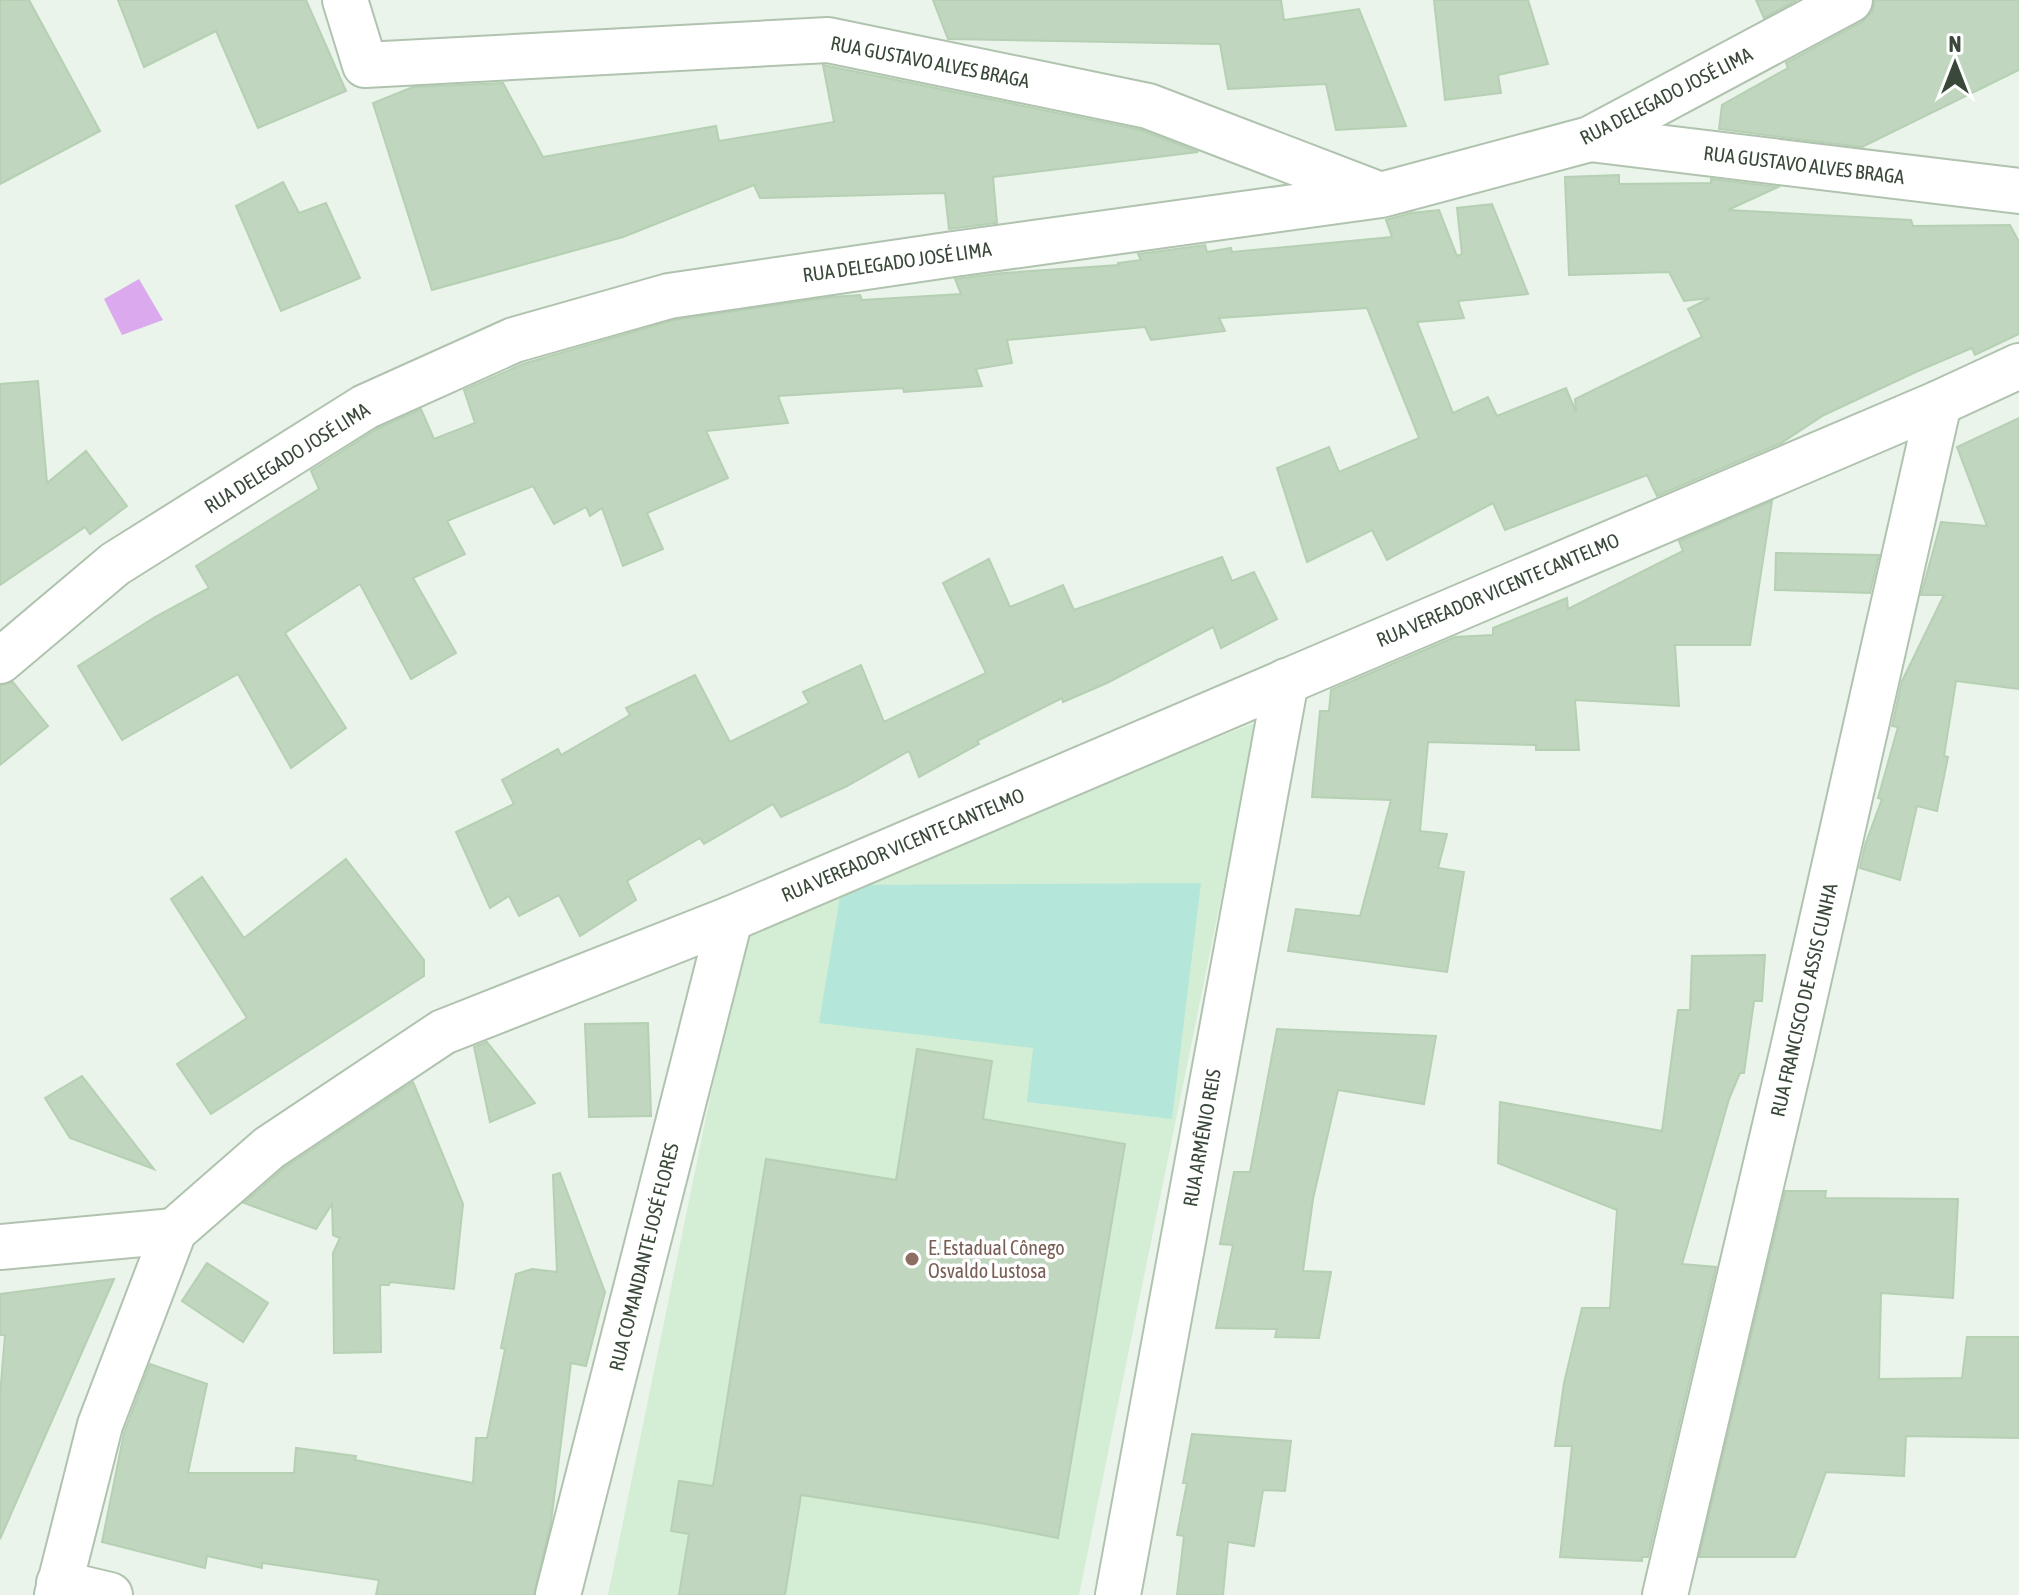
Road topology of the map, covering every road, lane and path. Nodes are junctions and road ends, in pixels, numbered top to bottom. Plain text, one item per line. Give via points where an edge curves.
1 (345, 0) edge
2 (1850, 0) edge
3 (1590, 139) junction
4 (2019, 191) edge
5 (1381, 195) junction
6 (2019, 366) edge
7 (1939, 403) junction
8 (0, 661) edge
9 (1286, 681) junction
10 (730, 919) junction
11 (174, 1231) junction
12 (0, 1247) edge
13 (58, 1589) edge
14 (110, 1595) edge
15 (558, 1595) edge
16 (1118, 1595) edge
17 (1665, 1595) edge

1 - 5 street, RUA GUSTAVO ALVES BRAGA via 365,65 828,40 1148,106
2 - 3 street, RUA DELEGADO JOSÉ LIMA
3 - 4 street, RUA GUSTAVO ALVES BRAGA
3 - 5 street, RUA DELEGADO JOSÉ LIMA
5 - 8 street, RUA DELEGADO JOSÉ LIMA via 669,296 514,340 365,407 115,564
6 - 7 street, RUA VEREADOR VICENTE CANTELMO
7 - 9 street, RUA VEREADOR VICENTE CANTELMO
7 - 17 street, RUA FRANCISCO DE ASSIS CUNHA
9 - 10 street, RUA VEREADOR VICENTE CANTELMO
9 - 16 street, RUA ARMÊNIO REIS
10 - 11 street, RUA VEREADOR VICENTE CANTELMO via 443,1032 269,1148
10 - 15 street, RUA COMANDANTE JOSÉ FLORES
11 - 12 street
11 - 13 street, RUA VEREADOR VICENTE CANTELMO via 100,1425
13 - 14 street

